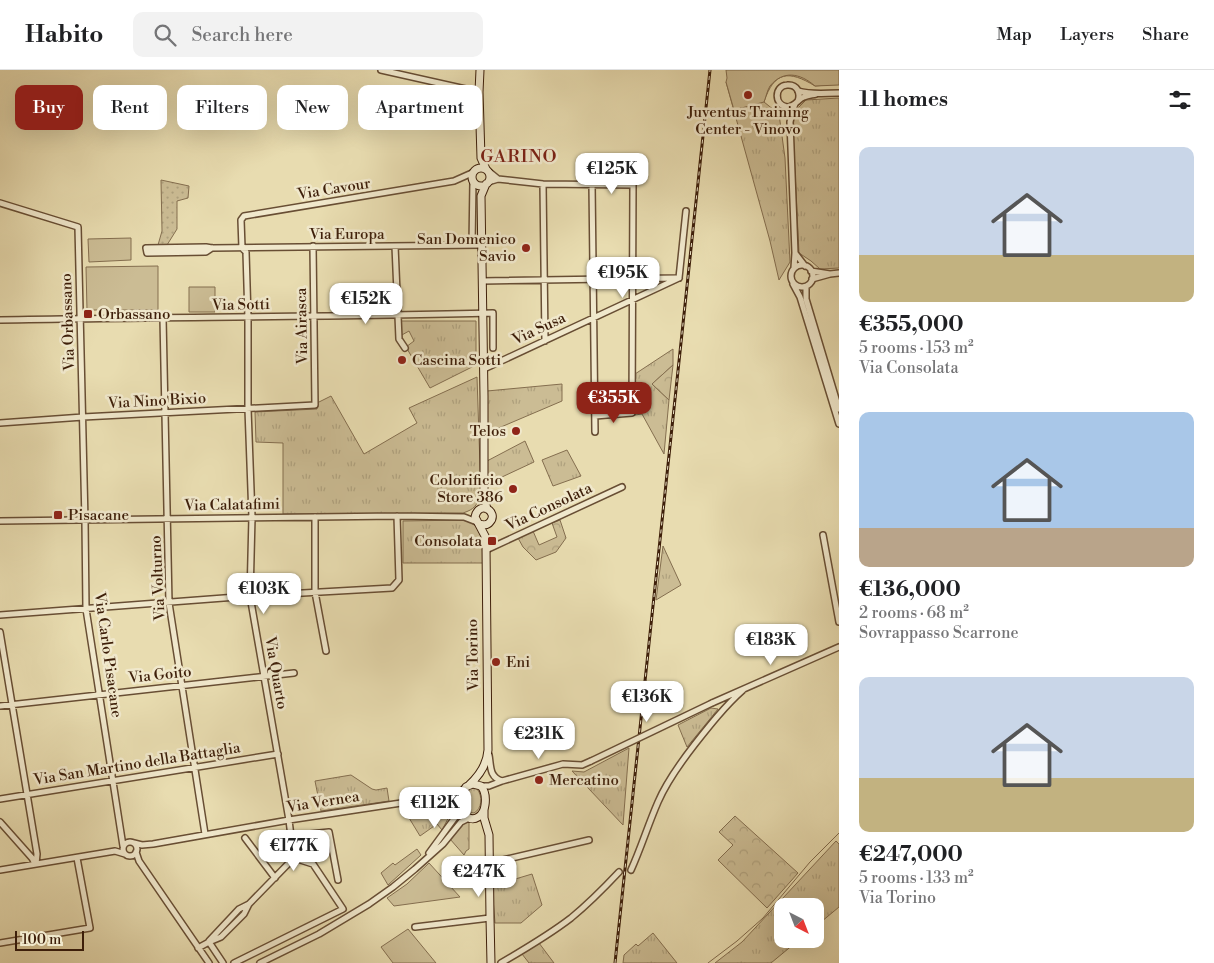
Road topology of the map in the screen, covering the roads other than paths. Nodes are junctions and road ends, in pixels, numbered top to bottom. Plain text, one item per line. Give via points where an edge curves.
1 (381, 70) edge
2 (480, 70) edge
3 (446, 85) edge
4 (479, 85) edge
5 (798, 90) junction
6 (839, 93) edge
7 (816, 94) junction
8 (797, 103) junction
9 (785, 106) junction
10 (790, 122) junction
11 (480, 130) edge
12 (481, 158) junction
13 (486, 170) junction
14 (474, 178) junction
15 (498, 179) junction
16 (487, 183) junction
17 (543, 184) junction
18 (592, 184) junction
19 (481, 196) junction
20 (0, 203) edge
21 (686, 211) dead end
22 (472, 245) junction
23 (482, 245) junction
24 (313, 246) junction
25 (395, 246) junction
26 (212, 248) junction
27 (242, 248) junction
28 (796, 253) junction
29 (806, 266) junction
30 (794, 268) junction
31 (811, 270) junction
32 (839, 273) edge
33 (830, 274) junction
34 (679, 278) junction
35 (812, 278) junction
36 (633, 279) junction
37 (544, 280) junction
38 (593, 280) junction
39 (482, 281) junction
40 (793, 284) junction
41 (806, 286) junction
42 (633, 300) junction
43 (483, 313) junction
44 (397, 314) junction
45 (314, 316) junction
46 (163, 318) junction
47 (248, 318) junction
48 (594, 318) junction
49 (80, 319) junction
50 (0, 320) edge
51 (545, 341) junction
52 (405, 348) dead end
53 (493, 348) dead end
54 (484, 369) junction
55 (315, 405) joint
56 (248, 409) junction
57 (839, 409) edge
58 (165, 413) junction
59 (595, 416) junction
60 (83, 417) junction
61 (0, 423) edge
62 (839, 424) edge
63 (595, 432) dead end
64 (622, 486) dead end
65 (484, 494) junction
66 (487, 509) junction
67 (478, 510) junction
68 (397, 516) junction
69 (252, 517) junction
70 (315, 517) junction
71 (464, 517) junction
72 (167, 519) junction
73 (0, 521) edge
74 (85, 521) junction
75 (478, 523) junction
76 (489, 523) junction
77 (823, 535) dead end
78 (485, 536) junction
79 (486, 550) junction
80 (315, 592) junction
81 (250, 596) junction
82 (169, 603) junction
83 (86, 609) junction
84 (0, 615) edge
85 (839, 622) edge
86 (0, 632) edge
87 (839, 647) edge
88 (326, 651) dead end
89 (294, 673) dead end
90 (264, 676) junction
91 (182, 685) junction
92 (743, 690) junction
93 (100, 695) junction
94 (713, 703) junction
95 (12, 705) junction
96 (0, 706) edge
97 (721, 711) junction
98 (488, 753) junction
99 (278, 754) junction
100 (195, 768) junction
101 (481, 772) junction
102 (113, 780) junction
103 (502, 781) junction
104 (495, 784) junction
105 (468, 786) junction
106 (480, 786) junction
107 (27, 794) junction
108 (444, 796) junction
109 (485, 796) junction
110 (0, 799) edge
111 (462, 807) junction
112 (484, 810) junction
113 (472, 818) junction
114 (290, 820) junction
115 (0, 822) edge
116 (486, 828) junction
117 (205, 834) junction
118 (291, 836) junction
119 (245, 838) dead end
120 (589, 840) dead end
121 (127, 844) junction
122 (147, 845) junction
123 (36, 847) junction
124 (26, 851) junction
125 (115, 851) junction
126 (136, 851) junction
127 (128, 855) junction
128 (291, 857) junction
129 (77, 858) junction
130 (424, 860) junction
131 (139, 861) junction
132 (490, 863) junction
133 (36, 864) junction
134 (0, 870) edge
135 (631, 870) dead end
136 (619, 872) dead end
137 (275, 878) junction
138 (338, 880) dead end
139 (490, 918) junction
140 (415, 927) dead end
141 (208, 942) junction
142 (0, 943) edge
143 (198, 948) junction
144 (209, 963) edge
145 (223, 963) edge
146 (234, 963) edge
147 (260, 963) edge
148 (491, 963) edge
149 (501, 963) edge

1 - 3 street
2 - 4 main road
5 - 7 street
5 - 8 street
5 - 9 street via 790,84 780,88 778,99
6 - 7 street
7 - 8 street via 802,97
8 - 9 street
8 - 10 street
9 - 10 street
10 - 28 street
11 - 12 main road
12 - 13 main road
12 - 14 main road
13 - 14 main road via 481,168
13 - 15 street
13 - 16 main road via 490,174
14 - 16 main road via 479,186
14 - 19 main road
14 - 22 street
14 - 27 street, Via Cavour via 244,216 241,220
15 - 16 street
15 - 17 street
16 - 19 main road
17 - 18 street
17 - 37 street
18 - 36 street via 633,185
18 - 38 street
19 - 23 main road, Via Torino
20 - 49 street, Via Orbassano via 78,227
21 - 34 street
22 - 23 street, Via Europa
22 - 25 street, Via Europa
23 - 39 main road, Via Torino
24 - 25 street, Via Europa
24 - 27 street, Via Europa
24 - 45 street, Via Airasca
25 - 44 street
26 - 26 street, Via Europa via 206,247 146,248 147,253 206,252
26 - 27 street, Via Europa
27 - 47 street, Via Quarto via 246,252
28 - 29 street
28 - 30 street
29 - 30 street
29 - 31 street
30 - 40 street via 791,274
31 - 33 street
31 - 35 street
32 - 33 street
33 - 35 street
34 - 36 street
34 - 42 street, Via Susa
35 - 41 street
36 - 38 street
36 - 42 street
37 - 38 street
37 - 39 street
37 - 51 street
38 - 48 street
39 - 43 main road, Via Torino
40 - 41 street
40 - 62 street via 800,297
41 - 57 street via 806,299
42 - 48 street, Via Susa
42 - 59 street via 632,413
43 - 44 street, Via Sotti
43 - 53 street via 492,313
43 - 54 main road, Via Torino
44 - 45 street, Via Sotti
44 - 52 street via 398,339
45 - 47 street, Via Sotti
45 - 55 street, Via Airasca
46 - 47 street, Via Sotti
46 - 49 street, Via Sotti
46 - 58 street, Via Volturno
47 - 56 street, Via Quarto
48 - 51 street, Via Susa
48 - 59 street
49 - 50 street, Via Sotti
49 - 60 street, Via Orbassano
51 - 54 street, Via Susa
54 - 65 main road, Via Torino
55 - 56 street, Via Nino Bixio
56 - 58 street, Via Nino Bixio
56 - 69 street, Via Quarto
58 - 60 street, Via Nino Bixio
58 - 72 street, Via Volturno
59 - 63 street
60 - 61 street, Via Nino Bixio
60 - 74 street, Via Carlo Pisacane
64 - 79 street, Via Consolata
65 - 66 main road, Via Torino
65 - 67 main road, Via Torino
66 - 67 main road
66 - 76 main road, Via Torino via 492,515
67 - 71 street, Via Calatafimi
67 - 75 main road, Via Torino via 475,517
68 - 70 street, Via Calatafimi
68 - 71 street, Via Calatafimi
68 - 80 street via 399,580 392,588
69 - 70 street, Via Calatafimi
69 - 72 street, Via Calatafimi
69 - 81 street, Via Quarto
70 - 80 street
71 - 75 street, Via Calatafimi
72 - 74 street, Via Calatafimi
72 - 82 street, Via Volturno
73 - 74 street, Via Calatafimi
74 - 83 street, Via Carlo Pisacane
75 - 76 main road
75 - 78 main road, Via Torino
76 - 78 main road, Via Torino
77 - 85 street
78 - 79 main road, Via Torino
79 - 98 main road, Via Torino
80 - 81 street
80 - 88 street
81 - 82 street
81 - 90 street, Via Quarto
82 - 83 street
82 - 91 street, Via Volturno
83 - 84 street
83 - 93 street, Via Carlo Pisacane
86 - 95 street
87 - 92 street
89 - 90 street, Via Goito
90 - 91 street, Via Goito
90 - 99 street, Via Quarto
91 - 93 street, Via Goito
91 - 100 street, Via Volturno
92 - 94 street
92 - 97 street
93 - 95 street, Via Goito
93 - 102 street, Via Carlo Pisacane
94 - 97 street
94 - 103 street, bridge via 591,761 563,764
95 - 96 street, Via Goito
95 - 107 street
97 - 135 street via 682,761 663,792
98 - 101 main road, Via Torino
98 - 103 street via 491,772
99 - 100 street, Via San Martino della Battaglia
99 - 114 street, Via Quarto
100 - 102 street, Via San Martino della Battaglia
100 - 117 street, Via Volturno
101 - 105 main road
101 - 106 main road
102 - 107 street, Via San Martino della Battaglia
102 - 121 street, Via Carlo Pisacane via 122,835
103 - 104 street
104 - 106 street
104 - 109 street
105 - 106 main road
105 - 108 street, Via Vernea
105 - 111 main road
106 - 109 main road
107 - 110 street, Via San Martino della Battaglia
107 - 123 street
108 - 111 street via 457,798
108 - 114 street, Via Vernea
109 - 112 main road
111 - 113 main road via 465,815
111 - 130 street
112 - 113 main road via 481,816
112 - 116 main road
113 - 116 main road
113 - 130 street via 461,822
114 - 117 street, Via Vernea
114 - 118 street, Via Quarto
115 - 124 street
116 - 132 main road
117 - 122 street, Via Vernea
118 - 128 street, Via Quarto
118 - 138 street via 329,832
119 - 137 street
120 - 132 street
121 - 122 street
121 - 125 street
121 - 126 street via 137,847
121 - 127 street via 123,851
122 - 126 street
123 - 124 street
123 - 133 street
124 - 133 street
125 - 127 street
125 - 129 street
126 - 127 street
126 - 131 street
127 - 131 street
128 - 137 street
128 - 146 street via 313,864 343,909
129 - 133 street
129 - 142 street via 90,928
130 - 147 street via 369,904 319,934
131 - 143 street
132 - 139 main road
133 - 134 street
136 - 149 street via 572,918
137 - 141 street
139 - 140 street
139 - 148 main road
141 - 143 street
141 - 145 street
143 - 144 street

